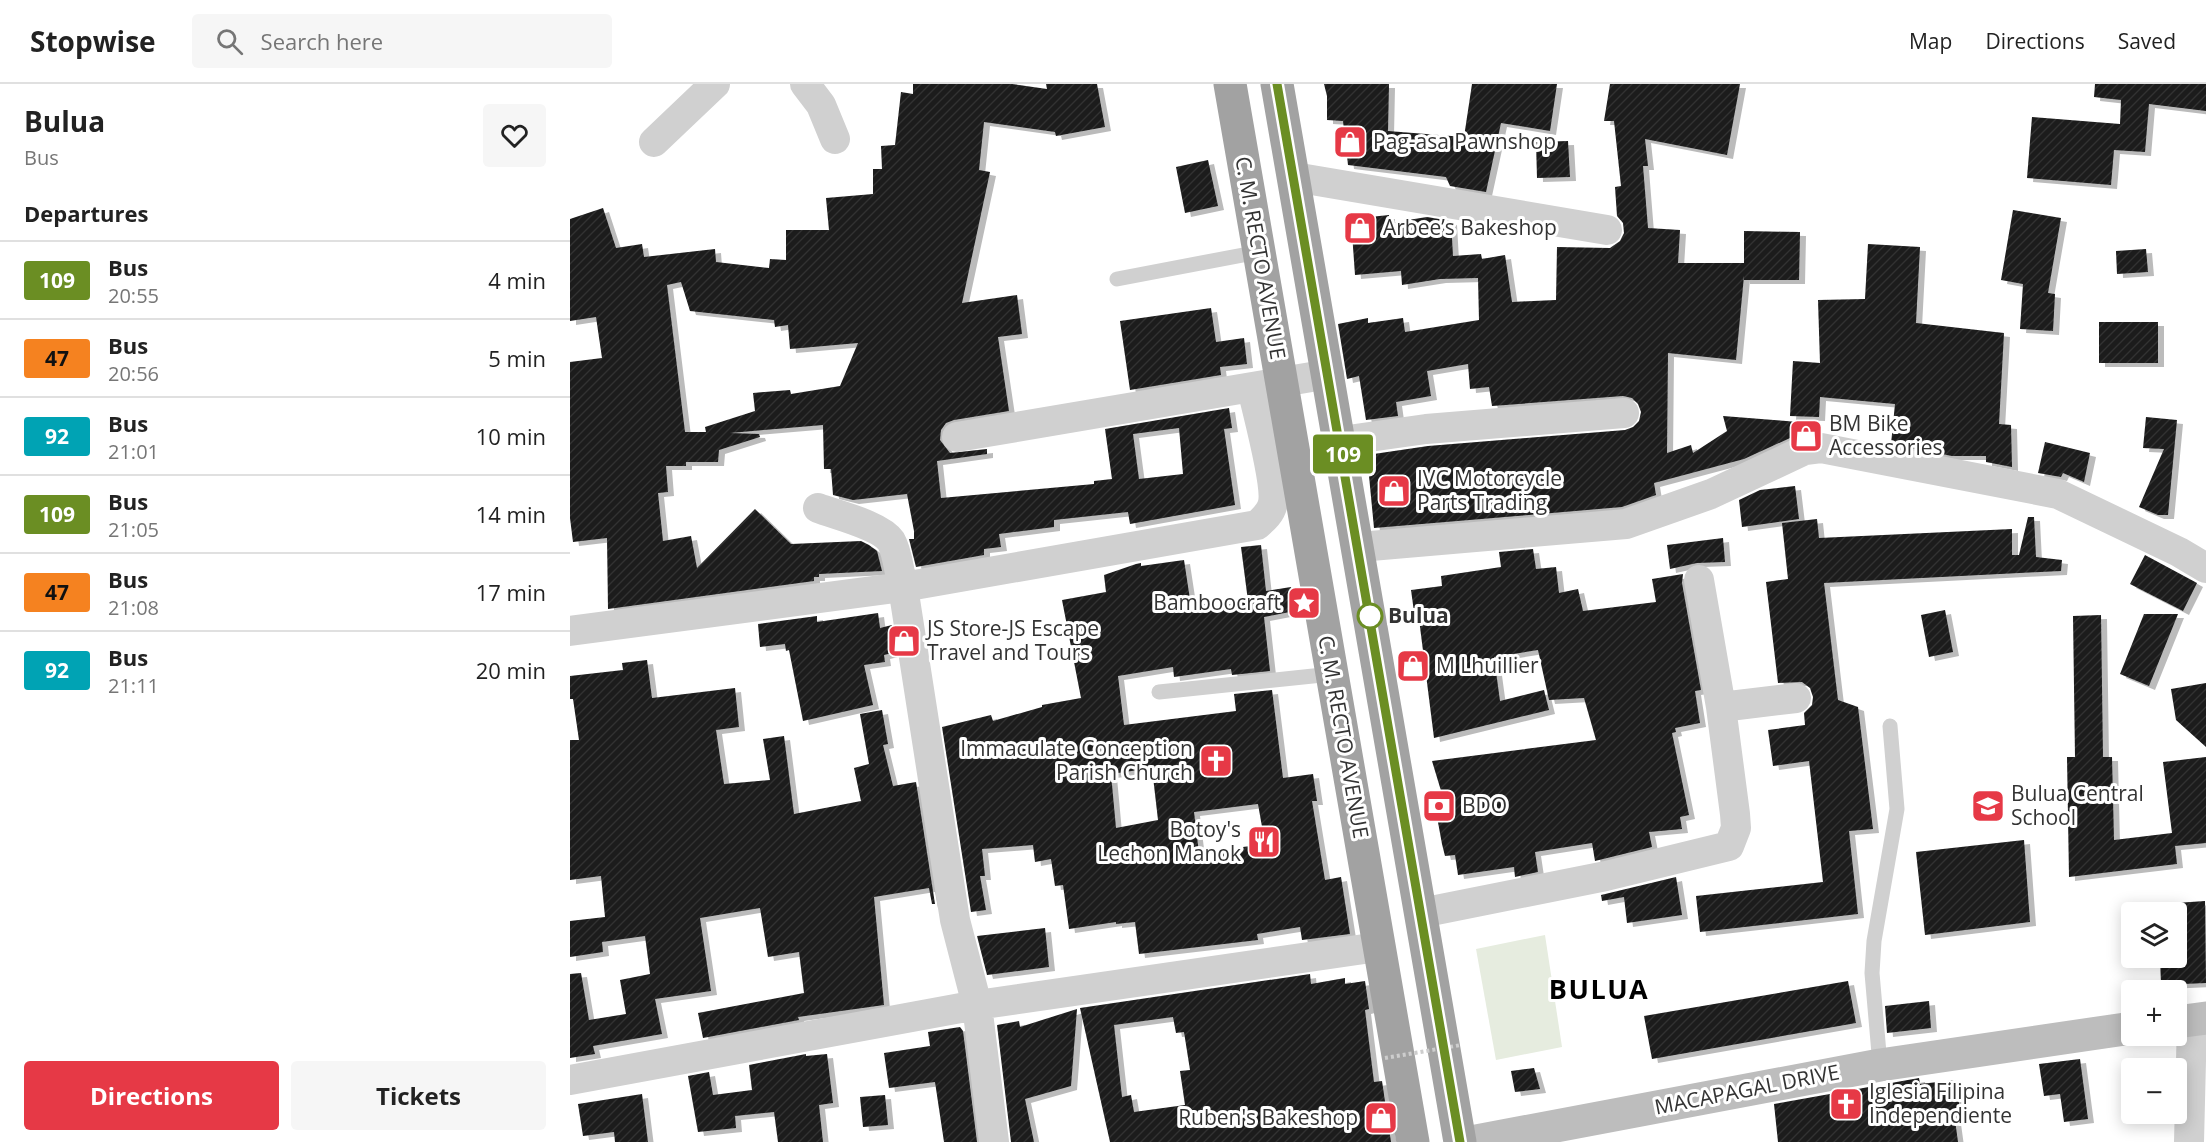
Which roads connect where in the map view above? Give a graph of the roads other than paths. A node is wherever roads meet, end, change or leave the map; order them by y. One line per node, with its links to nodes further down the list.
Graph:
1 (715, 84): 6 (street)
2 (805, 84): 5 (street)
3 (1230, 84): 9 (highway, C. M. RECTO AVENUE)
4 (1277, 84): 7 (highway)
5 (835, 139)
6 (654, 142)
7 (1294, 177): 8 (street); 11 (highway)
8 (1607, 230)
9 (1259, 252): 10 (lane); 12 (highway, C. M. RECTO AVENUE)
10 (1117, 279)
11 (1329, 374): 12 (street); 15 (highway)
12 (1267, 385): 14 (street); 20 (highway, C. M. RECTO AVENUE); 21 (street)
13 (1624, 413): 15 (street)
14 (957, 437)
15 (1341, 441): 17 (highway)
16 (818, 508): 21 (street)
17 (1361, 562): 18 (street); 20 (highway); 28 (highway)
18 (2206, 568)
19 (1699, 580): 26 (street)
20 (1317, 586): 23 (highway, C. M. RECTO AVENUE)
21 (903, 587): 22 (street); 30 (street)
22 (570, 631)
23 (1332, 674): 24 (lane); 29 (highway, C. M. RECTO AVENUE)
24 (1159, 692)
25 (1796, 698): 26 (street)
26 (1721, 707): 28 (street)
27 (1890, 726): 33 (lane)
28 (1421, 913): 37 (highway)
29 (1378, 947): 30 (street); 36 (highway, C. M. RECTO AVENUE)
30 (976, 1005): 34 (street); 35 (street)
31 (2192, 1020): 39 (street)
32 (2121, 1030): 33 (main road, MACAPAGAL DRIVE)
33 (1880, 1065): 38 (main road, MACAPAGAL DRIVE)
34 (570, 1080)
35 (994, 1142)
36 (1413, 1142)
37 (1460, 1142)
38 (1471, 1142)
39 (2189, 1142)

